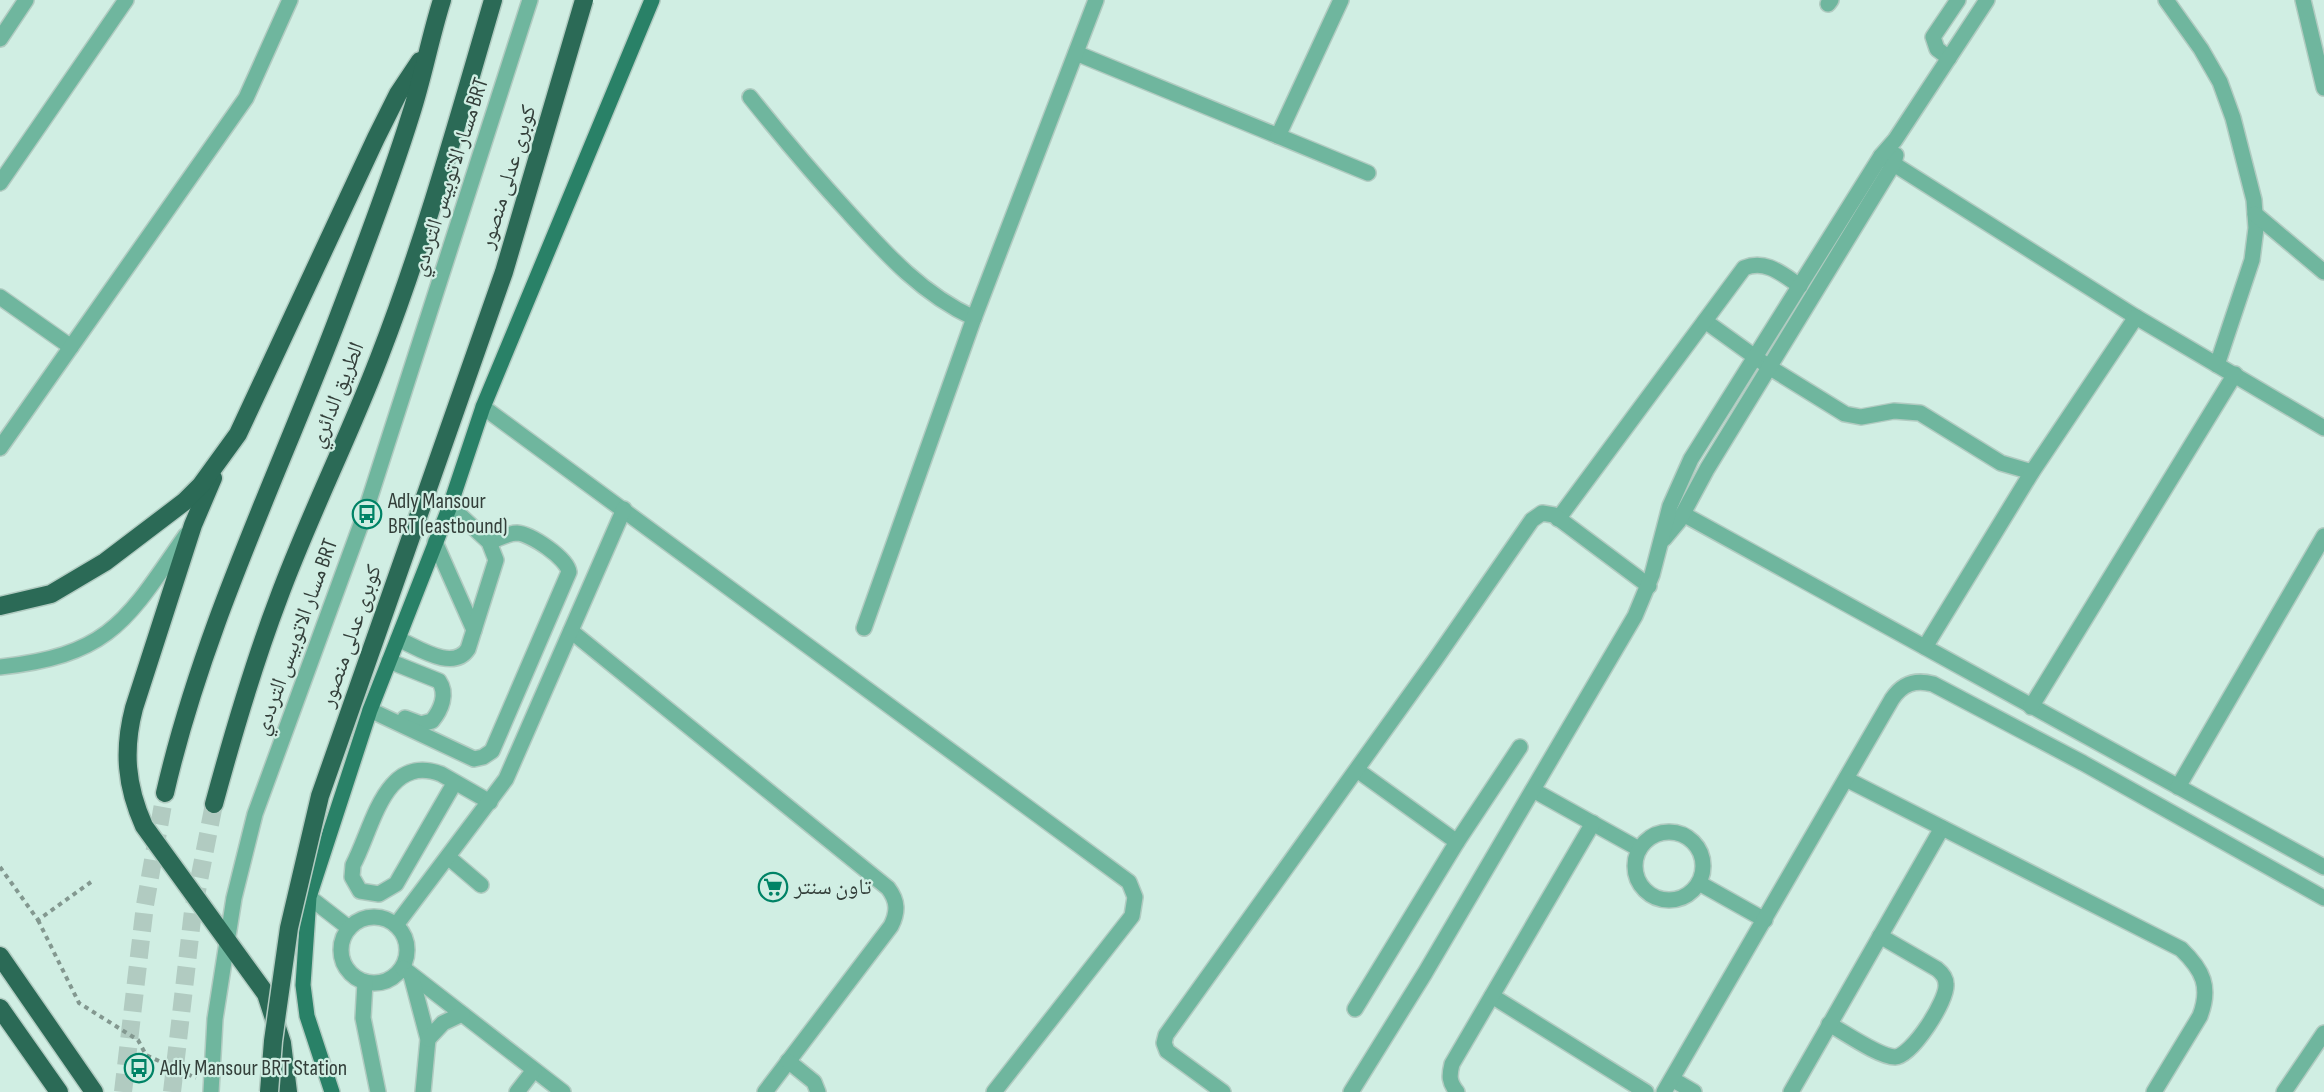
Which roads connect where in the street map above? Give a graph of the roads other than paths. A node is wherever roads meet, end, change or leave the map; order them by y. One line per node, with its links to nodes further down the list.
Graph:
1 (26, 0): 15 (street)
2 (126, 0): 24 (street)
3 (290, 0): 32 (street)
4 (493, 0): 70 (highway, الطريق الدائري)
5 (530, 0): 100 (street, مسار الاتوبيس الترددي BRT)
6 (584, 0): 101 (highway, كوبرى عدلى منصور, bridge)
7 (652, 0): 37 (main road)
8 (1096, 0): 17 (street)
9 (1341, 0): 21 (street)
10 (1958, 0): 18 (street)
11 (1987, 0): 18 (street)
12 (2166, 0): 25 (street)
13 (2304, 0): 19 (street)
14 (437, 6): 16 (highway, الطريق الدائري)
15 (0, 39)
16 (428, 50): 40 (highway); 68 (highway, الطريق الدائري)
17 (1076, 53): 21 (street); 30 (street)
18 (1949, 58): 22 (street)
19 (2324, 88)
20 (750, 98): 30 (street)
21 (1278, 136): 23 (street)
22 (1887, 159): 27 (street); 29 (street); 35 (street)
23 (1368, 173)
24 (0, 183)
25 (2255, 214): 26 (street); 34 (street)
26 (2324, 272)
27 (1800, 286): 31 (street); 33 (street)
28 (0, 297): 32 (street)
29 (2136, 317): 34 (street); 41 (street)
30 (974, 318): 53 (street)
31 (1705, 321): 33 (street); 45 (street)
32 (71, 347): 39 (street)
33 (1755, 358): 35 (street); 48 (street)
34 (2217, 365): 36 (street)
35 (1768, 367): 41 (street); 44 (street)
36 (2235, 374): 38 (street); 60 (street)
37 (483, 407): 42 (main road); 43 (street)
38 (2324, 428)
39 (0, 448)
40 (220, 460): 46 (highway); 52 (highway)
41 (2032, 472): 57 (street)
42 (450, 506): 49 (main road); 50 (street)
43 (624, 509): 55 (street); 110 (street)
44 (1683, 514): 48 (street); 57 (street)
45 (1558, 519): 51 (street); 63 (street)
46 (193, 525): 59 (street); 102 (highway)
47 (2324, 536): 66 (street)
48 (1664, 539): 51 (street)
49 (435, 542): 54 (street); 56 (main road)
50 (489, 542): 54 (street); 61 (street)
51 (1649, 586): 67 (street)
52 (0, 606)
53 (864, 628)
54 (474, 630): 56 (street)
55 (571, 631): 69 (street); 95 (street)
56 (398, 639): 58 (main road)
57 (1925, 647): 60 (street)
58 (389, 661): 61 (main road); 61 (street)
59 (0, 668)
60 (2031, 707): 66 (street)
61 (374, 712): 79 (main road)
62 (1520, 747): 73 (street)
63 (1357, 770): 73 (street); 111 (street)
64 (1846, 779): 72 (street); 80 (street); 81 (street)
65 (455, 782): 65 (street); 69 (street)
66 (2178, 787): 76 (street)
67 (1533, 790): 71 (street); 112 (street)
68 (165, 793)
69 (490, 802): 75 (street)
70 (214, 804)
71 (1593, 823): 74 (street); 88 (street)
72 (1942, 828): 84 (street); 117 (street)
73 (1457, 842): 90 (street)
74 (1639, 849): 77 (street); 77 (street)
75 (448, 857): 78 (street); 82 (street)
76 (2324, 867)
77 (1698, 883): 81 (street)
78 (481, 885)
79 (309, 897): 83 (street); 103 (main road)
80 (2324, 898)
81 (1765, 920): 97 (street)
82 (396, 925): 83 (street); 86 (street)
83 (349, 928): 87 (street)
84 (1880, 936): 92 (street); 92 (street)
85 (0, 956): 99 (highway)
86 (407, 971): 87 (street); 91 (street); 94 (street)
87 (365, 982): 104 (street)
88 (1492, 996): 113 (street); 114 (street)
89 (0, 1008): 98 (highway)
90 (1355, 1009)
91 (462, 1014): 94 (street); 96 (street)
92 (1829, 1024): 116 (street)
93 (2324, 1034): 118 (street)
94 (428, 1039): 105 (street)
95 (788, 1061): 108 (street); 109 (street)
96 (534, 1070): 106 (street); 107 (street)
97 (1668, 1086): 115 (street)
98 (59, 1092)
99 (94, 1092)
100 (211, 1092)
101 (269, 1092)
102 (288, 1092)
103 (332, 1092)
104 (378, 1092)
105 (423, 1092)
106 (517, 1092)
107 (563, 1092)
108 (765, 1092)
109 (818, 1092)
110 (994, 1092)
111 (1223, 1092)
112 (1351, 1092)
113 (1457, 1092)
114 (1646, 1092)
115 (1694, 1092)
116 (1791, 1092)
117 (2154, 1092)
118 (2284, 1092)

